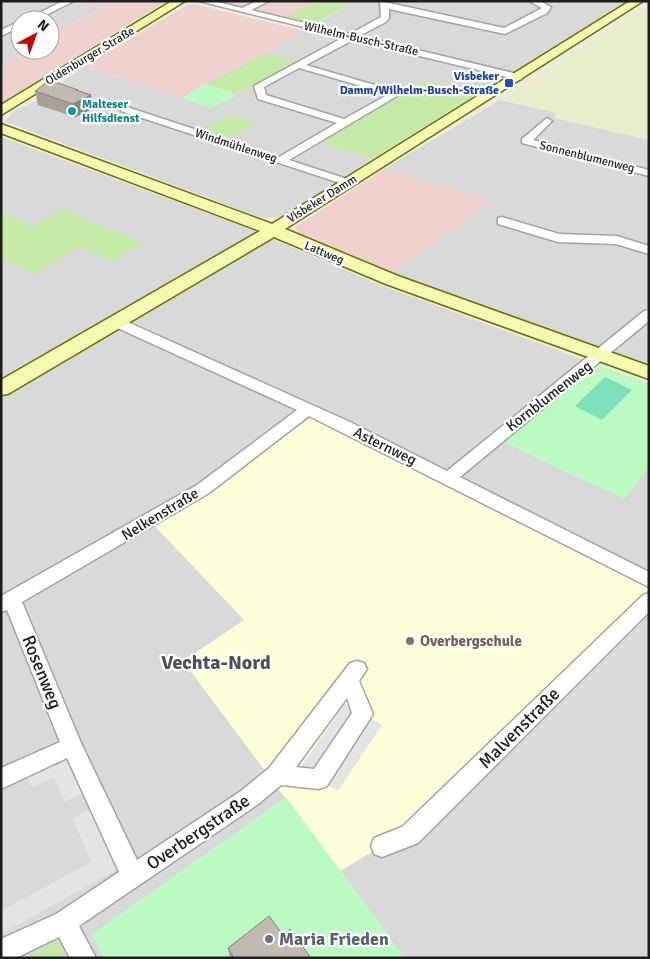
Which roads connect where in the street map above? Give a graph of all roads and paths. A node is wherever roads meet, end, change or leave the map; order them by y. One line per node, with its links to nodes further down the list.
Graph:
1 (70, 1): 8 (street)
2 (180, 1): 14 (street, Oldenburger Straße)
3 (203, 1): 9 (street, Wilhelm-Busch-Straße)
4 (265, 1): 9 (street)
5 (533, 1): 7 (street)
6 (638, 1): 12 (street, Visbeker Damm)
7 (384, 4): 10 (street)
8 (51, 10)
9 (242, 11): 10 (street, Wilhelm-Busch-Straße)
10 (353, 37): 11 (street); 12 (street, Wilhelm-Busch-Straße)
11 (297, 65): 16 (street); 16 (street)
12 (519, 76): 20 (street, Visbeker Damm)
13 (124, 109): 18 (street, Windmühlenweg)
14 (1, 111)
15 (547, 121): 19 (street, Sonnenblumenweg)
16 (346, 123): 18 (street)
17 (1, 128): 22 (street, Lattweg)
18 (281, 160): 20 (street, Windmühlenweg)
19 (649, 173)
20 (349, 183): 22 (street, Visbeker Damm)
21 (502, 221): 23 (street)
22 (273, 230): 25 (street, Visbeker Damm); 26 (street, Lattweg)
23 (649, 250)
24 (649, 314): 26 (street, Kornblumenweg)
25 (116, 322): 28 (street, Visbeker Damm); 29 (street, Asternweg)
26 (601, 355): 27 (street, Lattweg); 30 (street, Kornblumenweg)
27 (649, 373)
28 (1, 389)
29 (308, 409): 30 (street, Asternweg); 33 (street, Nelkenstraße)
30 (448, 478): 31 (street, Asternweg)
31 (649, 580)
32 (649, 600): 37 (street, Malvenstraße)
33 (7, 602): 34 (street, Rosenweg)
34 (72, 746): 36 (street); 38 (street, Rosenweg)
35 (277, 775): 35 (street, Overbergstraße); 38 (street, Overbergstraße)
36 (1, 779)
37 (382, 846)
38 (133, 876): 39 (street, Overbergstraße)
39 (64, 922): 40 (street, Overbergstraße); 41 (street)
40 (1, 952)
41 (84, 958)

